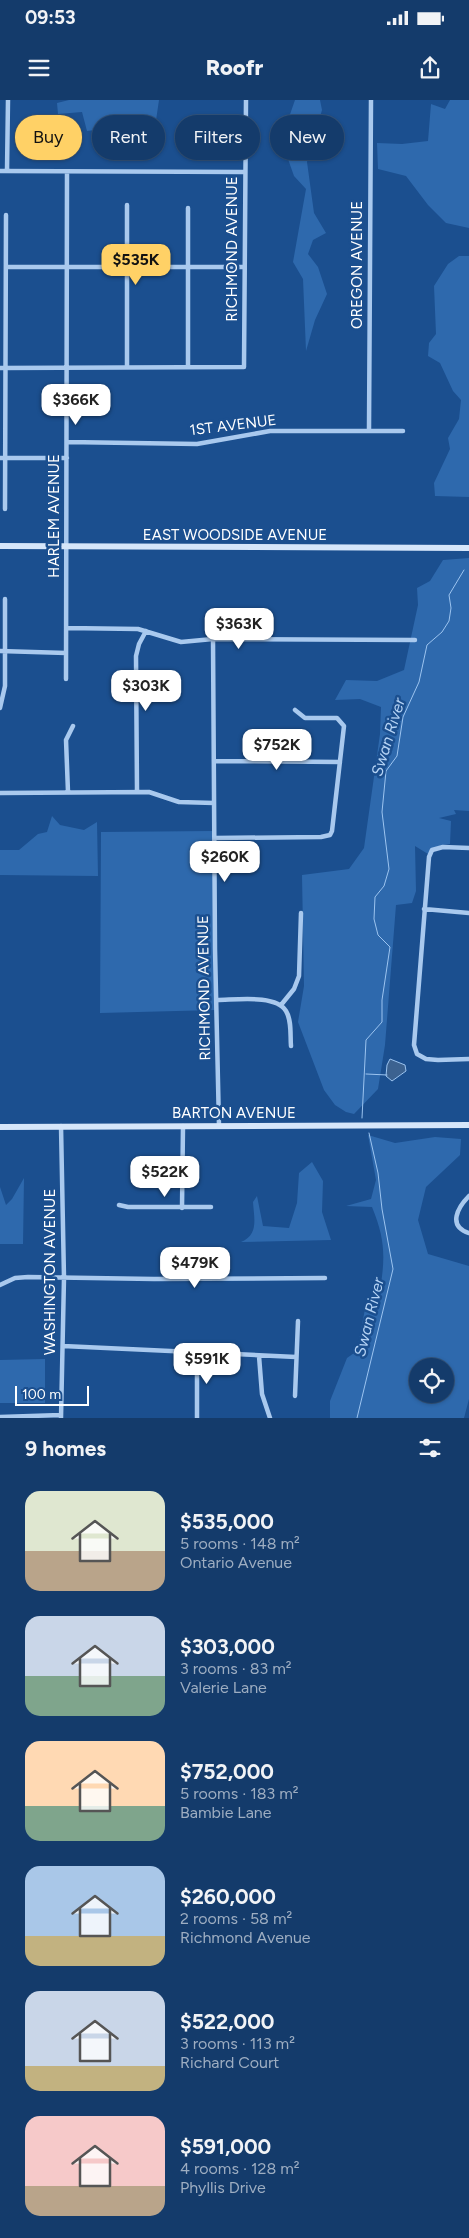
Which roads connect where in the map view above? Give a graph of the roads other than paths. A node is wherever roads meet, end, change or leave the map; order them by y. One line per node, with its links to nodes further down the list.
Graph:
1 (8, 100): 5 (street)
2 (246, 100): 7 (street, RICHMOND AVENUE)
3 (371, 100): 21 (street, OREGON AVENUE)
4 (0, 171): 5 (street)
5 (7, 171): 6 (street)
6 (67, 172): 7 (street); 12 (street, HARLEM AVENUE)
7 (244, 172): 14 (street, RICHMOND AVENUE)
8 (127, 205): 13 (street)
9 (188, 208): 15 (street)
10 (6, 215): 11 (street)
11 (7, 267): 12 (street); 19 (street)
12 (67, 267): 13 (street); 20 (street, HARLEM AVENUE)
13 (127, 267): 15 (street); 16 (street)
14 (244, 267): 15 (street); 17 (street, RICHMOND AVENUE)
15 (188, 268): 17 (street)
16 (127, 367): 17 (street); 20 (street)
17 (188, 367)
18 (0, 368): 19 (street)
19 (7, 368): 20 (street); 24 (street)
20 (67, 368): 23 (street, HARLEM AVENUE)
21 (369, 430): 22 (street, 1ST AVENUE); 23 (street, 1ST AVENUE)
22 (402, 430)
23 (67, 442): 25 (street, HARLEM AVENUE)
24 (3, 458): 25 (street); 26 (street)
25 (67, 458): 28 (street, HARLEM AVENUE)
26 (5, 509)
27 (0, 546): 28 (street, EAST WOODSIDE AVENUE)
28 (66, 547): 29 (street, EAST WOODSIDE AVENUE); 31 (street, HARLEM AVENUE)
29 (469, 548)
30 (4, 599): 35 (street)
31 (66, 628): 32 (street); 36 (street, HARLEM AVENUE)
32 (146, 631): 33 (street); 43 (street)
33 (213, 639): 34 (street); 41 (street, RICHMOND AVENUE)
34 (415, 640)
35 (3, 651): 36 (street); 38 (street)
36 (66, 653): 37 (street, HARLEM AVENUE)
37 (66, 679)
38 (0, 708)
39 (295, 710): 42 (street)
40 (73, 726): 44 (street)
41 (215, 761): 42 (street); 46 (street, RICHMOND AVENUE)
42 (340, 762): 47 (street)
43 (137, 791): 44 (street); 46 (street)
44 (68, 792): 45 (street)
45 (0, 793)
46 (214, 803): 47 (street, RICHMOND AVENUE)
47 (215, 838): 52 (street, RICHMOND AVENUE)
48 (469, 848): 49 (street)
49 (424, 909): 51 (street); 55 (street)
50 (301, 913): 53 (street)
51 (469, 913)
52 (217, 1000): 53 (street); 59 (street, RICHMOND AVENUE)
53 (281, 1004): 54 (street)
54 (291, 1046)
55 (469, 1059)
56 (469, 1125): 59 (street, BARTON AVENUE)
57 (61, 1126): 58 (street, BARTON AVENUE); 60 (street, BARTON AVENUE); 66 (street, WASHINGTON AVENUE)
58 (183, 1126): 59 (street, BARTON AVENUE); 64 (street)
59 (219, 1126)
60 (0, 1127)
61 (469, 1196): 65 (street)
62 (119, 1205): 64 (street)
63 (211, 1207): 64 (street)
64 (182, 1208)
65 (469, 1233)
66 (64, 1278): 67 (street); 68 (street); 70 (street, WASHINGTON AVENUE)
67 (325, 1278)
68 (0, 1285)
69 (298, 1321): 73 (street)
70 (63, 1346): 71 (street); 75 (street, WASHINGTON AVENUE)
71 (198, 1353): 72 (street); 77 (street)
72 (258, 1356): 73 (street); 78 (street)
73 (296, 1357): 74 (street)
74 (295, 1396)
75 (61, 1416): 76 (street)
76 (0, 1417)
77 (197, 1418)
78 (270, 1418)

